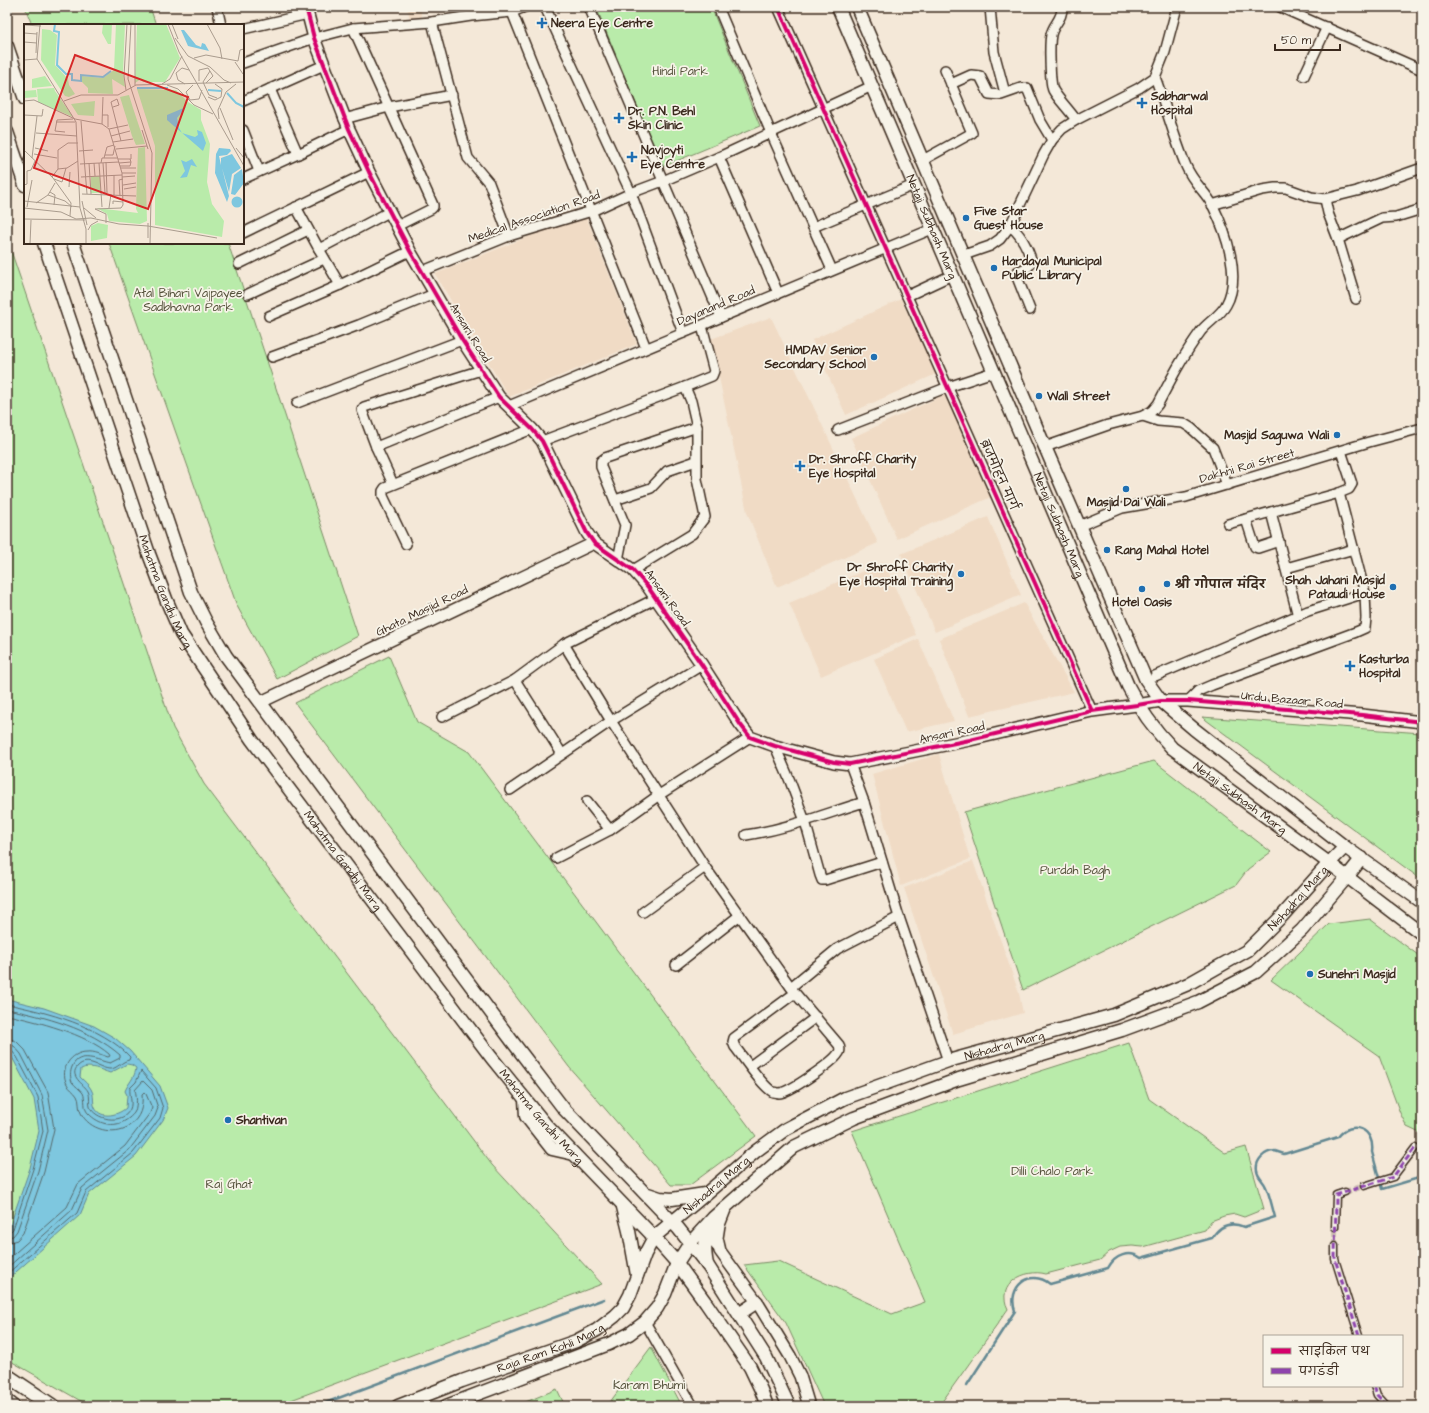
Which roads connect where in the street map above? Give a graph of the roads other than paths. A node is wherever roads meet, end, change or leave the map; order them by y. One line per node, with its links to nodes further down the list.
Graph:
1 (217, 7): 18 (street)
2 (469, 7): 16 (street)
3 (525, 7): 15 (street)
4 (545, 7): 55 (street)
5 (589, 7): 53 (street)
6 (718, 7): 42 (street)
7 (778, 7): 38 (street, ब्रजमोहन मार्ग)
8 (838, 7): 31 (main road, Netaji Subhash Marg)
9 (857, 7): 47 (main road, Netaji Subhash Marg)
10 (990, 7): 33 (street)
11 (1062, 7): 39 (street)
12 (1176, 7): 29 (street)
13 (1280, 7): 19 (street)
14 (307, 11): 21 (street); 22 (street, Ansari Road)
15 (512, 12): 16 (street); 61 (street)
16 (471, 16): 17 (street)
17 (432, 22): 20 (street); 34 (street)
18 (221, 24)
19 (1327, 27): 27 (street); 28 (street)
20 (353, 28): 22 (street); 37 (street)
21 (244, 29)
22 (314, 38): 24 (street); 25 (street, Ansari Road)
23 (7, 46): 35 (main road)
24 (244, 63)
25 (324, 65): 32 (street); 40 (street, Ansari Road)
26 (945, 70): 30 (street)
27 (1422, 70)
28 (1304, 76)
29 (1155, 77): 39 (street); 58 (street)
30 (951, 84): 33 (street); 47 (street)
31 (872, 86): 38 (street, Medical Association Road); 54 (main road, Netaji Subhash Marg)
32 (270, 89): 36 (street); 45 (street)
33 (1005, 93): 44 (street)
34 (452, 95): 37 (street); 69 (street)
35 (24, 96)
36 (244, 101)
37 (389, 107): 40 (street); 63 (street)
38 (823, 109): 42 (street, Medical Association Road); 57 (street, ब्रजमोहन मार्ग)
39 (1076, 120): 44 (street)
40 (346, 124): 45 (street); 50 (street, Ansari Road)
41 (7, 132): 52 (main road)
42 (772, 133): 46 (street, Medical Association Road); 65 (street)
43 (244, 135): 49 (street)
44 (1052, 140): 64 (street)
45 (298, 154): 49 (street)
46 (719, 157): 53 (street, Medical Association Road); 83 (street)
47 (923, 160): 76 (main road, Netaji Subhash Marg)
48 (1422, 168): 56 (street)
49 (259, 171): 51 (street)
50 (369, 172): 59 (street); 62 (street, Ansari Road)
51 (244, 178)
52 (24, 182)
53 (663, 182): 55 (street, Medical Association Road); 90 (street)
54 (914, 185): 57 (street); 66 (main road, Netaji Subhash Marg)
55 (631, 193): 61 (street, Medical Association Road); 92 (street)
56 (1325, 200): 58 (street); 70 (street)
57 (866, 205): 65 (street); 73 (street, ब्रजमोहन मार्ग)
58 (1212, 205): 103 (street)
59 (296, 207): 67 (street); 68 (street)
60 (1422, 209): 70 (street)
61 (592, 211): 69 (street, Medical Association Road); 94 (street)
62 (389, 212): 63 (street, Ansari Road); 74 (street)
63 (397, 226): 75 (street, Ansari Road)
64 (1010, 226): 76 (street); 88 (street)
65 (813, 227): 79 (street)
66 (932, 229): 73 (street, Dayanand Road); 81 (main road, Netaji Subhash Marg)
67 (308, 230): 74 (street); 78 (street)
68 (244, 233)
69 (509, 236): 80 (street, Medical Association Road)
70 (1338, 239): 87 (street)
71 (44, 244): 176 (main road, Mahatma Gandhi Marg)
72 (73, 244): 137 (main road, Mahatma Gandhi Marg)
73 (886, 248): 79 (street, Dayanand Road); 86 (street, ब्रजमोहन मार्ग)
74 (319, 249): 77 (street)
75 (410, 251): 80 (street, Ansari Road); 82 (street)
76 (964, 254): 110 (main road, Netaji Subhash Marg)
77 (324, 259): 82 (street); 84 (street)
78 (239, 264)
79 (832, 270): 83 (street, Dayanand Road)
80 (423, 271): 85 (street, Ansari Road)
81 (952, 275): 86 (street); 97 (main road, Netaji Subhash Marg)
82 (340, 285): 89 (street)
83 (778, 293): 90 (street, Dayanand Road)
84 (248, 294)
85 (434, 294): 93 (street, Ansari Road); 95 (street)
86 (907, 296): 98 (street, ब्रजमोहन मार्ग)
87 (1356, 299)
88 (1030, 310)
89 (269, 316)
90 (721, 317): 91 (street, Dayanand Road)
91 (702, 326): 92 (street, Dayanand Road); 99 (street)
92 (683, 333): 94 (street, Dayanand Road)
93 (462, 340): 96 (street, Ansari Road); 101 (street)
94 (646, 348): 102 (street, Dayanand Road)
95 (272, 358)
96 (482, 370): 100 (street, Ansari Road); 109 (street)
97 (993, 372): 98 (street); 138 (main road, Netaji Subhash Marg)
98 (948, 386): 107 (street); 139 (street, ब्रजमोहन मार्ग)
99 (686, 387): 104 (street); 108 (street)
100 (499, 397): 102 (street, Ansari Road); 109 (street)
101 (297, 403)
102 (509, 406): 106 (street, Ansari Road)
103 (1143, 416): 110 (street); 114 (street)
104 (697, 427): 112 (street); 116 (street)
105 (1422, 428): 111 (street, Dakhni Rai Street)
106 (532, 429): 108 (street, Ansari Road); 113 (street)
107 (838, 430)
108 (542, 441): 122 (street, Ansari Road)
109 (376, 447): 113 (street)
110 (1044, 447): 120 (main road, Netaji Subhash Marg)
111 (1341, 451): 114 (street, Dakhni Rai Street); 115 (street)
112 (696, 461): 116 (street); 127 (street)
113 (393, 484): 123 (street)
114 (1227, 485): 120 (street, Dakhni Rai Street)
115 (1338, 493): 117 (street); 124 (street)
116 (615, 500): 125 (street)
117 (1271, 512): 118 (street); 121 (street)
118 (1246, 519): 119 (street); 121 (street)
119 (1228, 524)
120 (1079, 526): 135 (main road, Netaji Subhash Marg)
121 (1279, 541): 126 (street)
122 (594, 543): 125 (street, Ansari Road); 137 (street, Ghata Masjid Road)
123 (406, 544)
124 (1354, 549): 126 (street); 128 (street)
125 (618, 560): 127 (street, Ansari Road)
126 (1286, 568): 130 (street)
127 (634, 570): 129 (street, Ansari Road)
128 (1364, 593): 130 (street); 136 (street)
129 (656, 598): 131 (street); 132 (street, Ansari Road)
130 (1298, 616): 133 (street)
131 (564, 644): 134 (street); 141 (street)
132 (702, 665): 141 (street); 143 (street, Ansari Road)
133 (1155, 676)
134 (514, 680): 140 (street); 145 (street)
135 (1161, 701): 136 (street, Urdu Bazaar Road); 138 (street, Ansari Road); 154 (main road, Netaji Subhash Marg)
136 (1188, 701): 142 (street, Urdu Bazaar Road)
137 (261, 702): 173 (main road, Mahatma Gandhi Marg)
138 (1138, 706): 139 (street, Ansari Road); 158 (main road, Netaji Subhash Marg)
139 (1092, 711): 146 (street, Ansari Road)
140 (442, 717)
141 (611, 721): 145 (street); 148 (street)
142 (1422, 722)
143 (750, 737): 144 (street, Ansari Road); 148 (street)
144 (774, 746): 146 (street, Ansari Road); 151 (street)
145 (562, 754): 147 (street)
146 (850, 764): 150 (street)
147 (510, 790)
148 (659, 795): 152 (street); 159 (street)
149 (587, 801): 152 (street)
150 (864, 802): 151 (street); 157 (street)
151 (805, 821): 153 (street); 157 (street)
152 (610, 830): 155 (street)
153 (746, 835)
154 (1345, 847): 156 (main road, Netaji Subhash Marg); 158 (main road, Nishadraj Marg)
155 (556, 858)
156 (1362, 858): 160 (main road, Nishadraj Marg); 161 (main road, Netaji Subhash Marg)
157 (882, 862): 164 (street)
158 (1328, 863): 160 (main road, Netaji Subhash Marg); 169 (main road, Nishadraj Marg)
159 (705, 867): 162 (street); 163 (street)
160 (1348, 878): 165 (main road, Netaji Subhash Marg); 177 (main road, Nishadraj Marg)
161 (1422, 902)
162 (643, 912)
163 (740, 915): 166 (street); 167 (street)
164 (899, 917): 167 (street); 169 (street)
165 (1422, 934)
166 (676, 965)
167 (793, 990): 168 (street); 170 (street)
168 (816, 1017): 170 (street); 170 (street)
169 (948, 1061): 175 (main road, Nishadraj Marg)
170 (750, 1066)
171 (1415, 1148): 172 (street)
172 (1364, 1186)
173 (644, 1192): 175 (main road); 179 (main road, Mahatma Gandhi Marg)
174 (1345, 1192): 180 (street)
175 (705, 1194): 179 (main road, Nishadraj Marg)
176 (623, 1206): 182 (main road, Mahatma Gandhi Marg); 188 (main road)
177 (726, 1207): 178 (main road, Nishadraj Marg); 184 (street)
178 (713, 1218): 181 (main road); 183 (main road, Nishadraj Marg)
179 (672, 1222): 182 (main road, Nishadraj Marg); 183 (main road, Mahatma Gandhi Marg)
180 (1335, 1227)
181 (706, 1233): 184 (main road); 187 (main road)
182 (654, 1237): 186 (main road, Mahatma Gandhi Marg); 188 (main road, Raja Ram Kohli Marg)
183 (690, 1243): 186 (main road, Raja Ram Kohli Marg); 187 (main road, Mahatma Gandhi Marg)
184 (718, 1246): 189 (street)
185 (1335, 1246): 192 (street)
186 (676, 1263): 191 (main road, Raja Ram Kohli Marg); 201 (main road, Mahatma Gandhi Marg)
187 (708, 1266): 190 (main road, Mahatma Gandhi Marg)
188 (637, 1276): 198 (main road, Raja Ram Kohli Marg)
189 (757, 1302): 190 (main road); 203 (street)
190 (739, 1314): 202 (main road, Mahatma Gandhi Marg)
191 (645, 1322): 199 (main road, Raja Ram Kohli Marg); 200 (street)
192 (1359, 1335)
193 (7, 1376): 197 (highway)
194 (1374, 1387): 204 (street)
195 (7, 1402): 196 (highway)
196 (12, 1406)
197 (52, 1406)
198 (398, 1406)
199 (446, 1406)
200 (693, 1406)
201 (767, 1406)
202 (789, 1406)
203 (809, 1406)
204 (1387, 1406)

